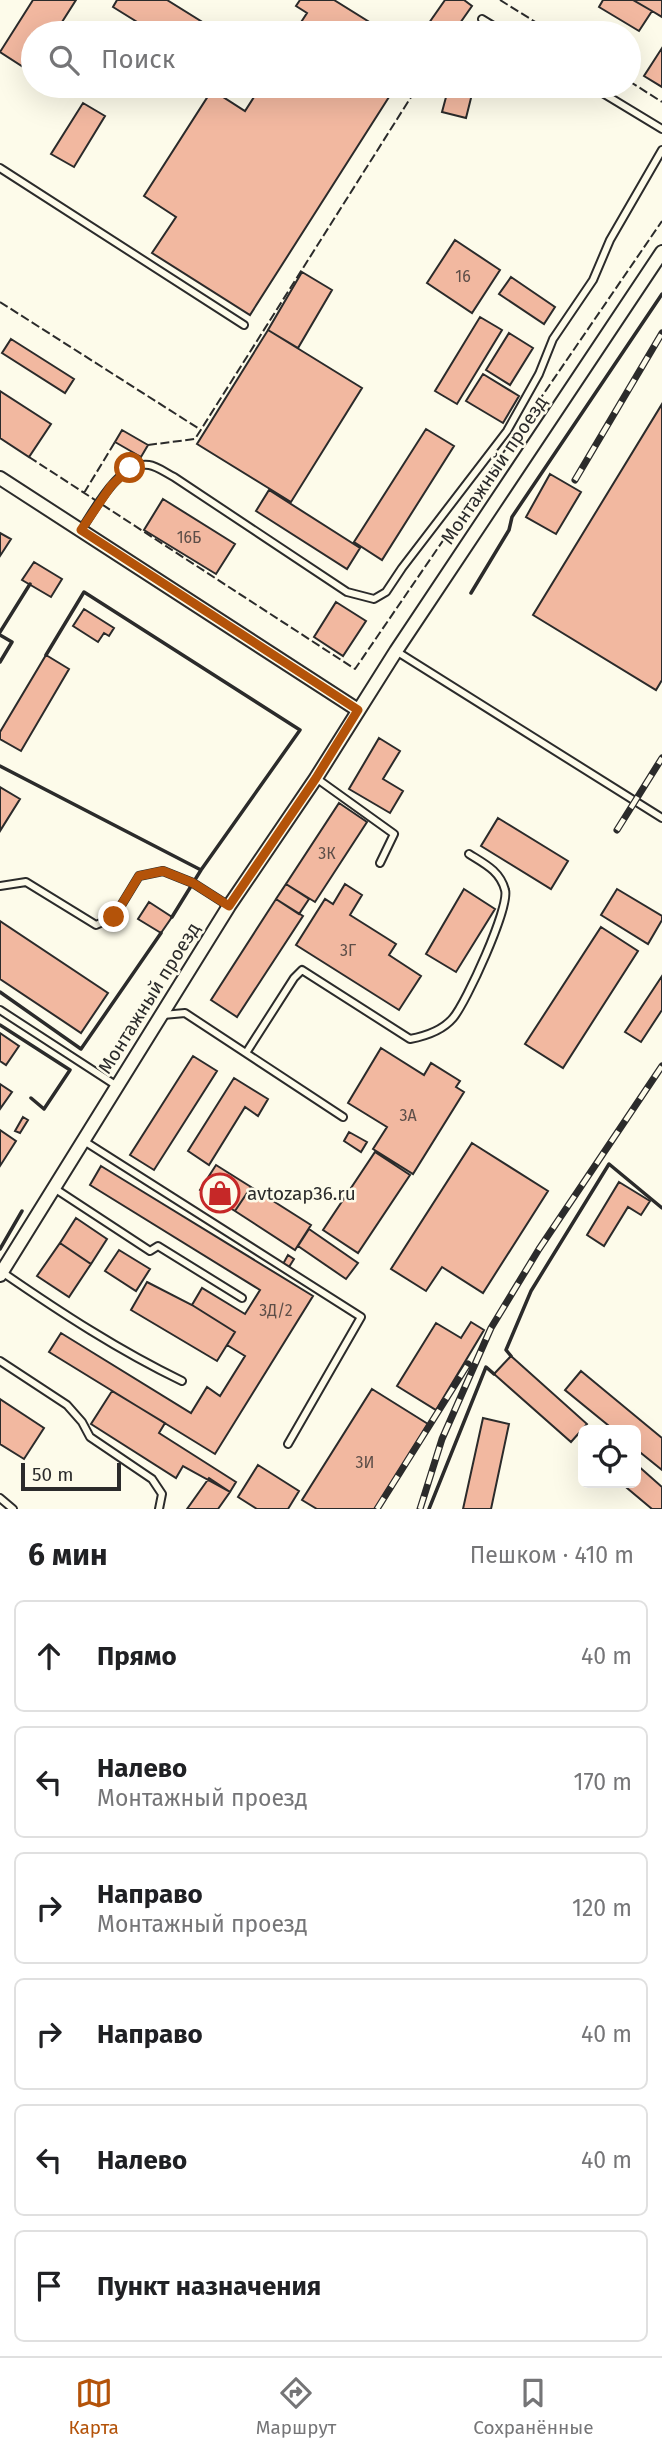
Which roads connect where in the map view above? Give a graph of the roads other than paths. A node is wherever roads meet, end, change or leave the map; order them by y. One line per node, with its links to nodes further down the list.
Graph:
1 (482, 19): 2 (lane)
2 (485, 21)
3 (611, 98): 4 (lane)
4 (662, 129)
5 (662, 150): 10 (lane)
6 (0, 168): 8 (lane)
7 (662, 252): 11 (street, Монтажный проезд)
8 (244, 325)
9 (0, 478): 10 (street)
10 (81, 530): 12 (street)
11 (396, 650): 12 (street, Монтажный проезд); 14 (lane)
12 (358, 710): 13 (street, Монтажный проезд)
13 (316, 778): 16 (lane); 18 (street, Монтажный проезд)
14 (662, 818)
15 (469, 853): 21 (lane)
16 (380, 863)
17 (0, 886): 18 (lane)
18 (229, 906): 20 (street, Монтажный проезд)
19 (0, 1010): 22 (lane)
20 (161, 1015): 21 (lane); 22 (street, Монтажный проезд)
21 (246, 1054): 23 (lane)
22 (117, 1086): 24 (street, Монтажный проезд)
23 (343, 1117)
24 (83, 1141): 25 (street, Монтажный проезд); 30 (lane)
25 (54, 1188): 26 (street, Монтажный проезд); 27 (lane)
26 (1, 1273): 29 (lane)
27 (242, 1298)
28 (0, 1362): 33 (lane)
29 (181, 1381)
30 (288, 1444)
31 (0, 1498): 32 (lane)
32 (13, 1509)
33 (159, 1509)

